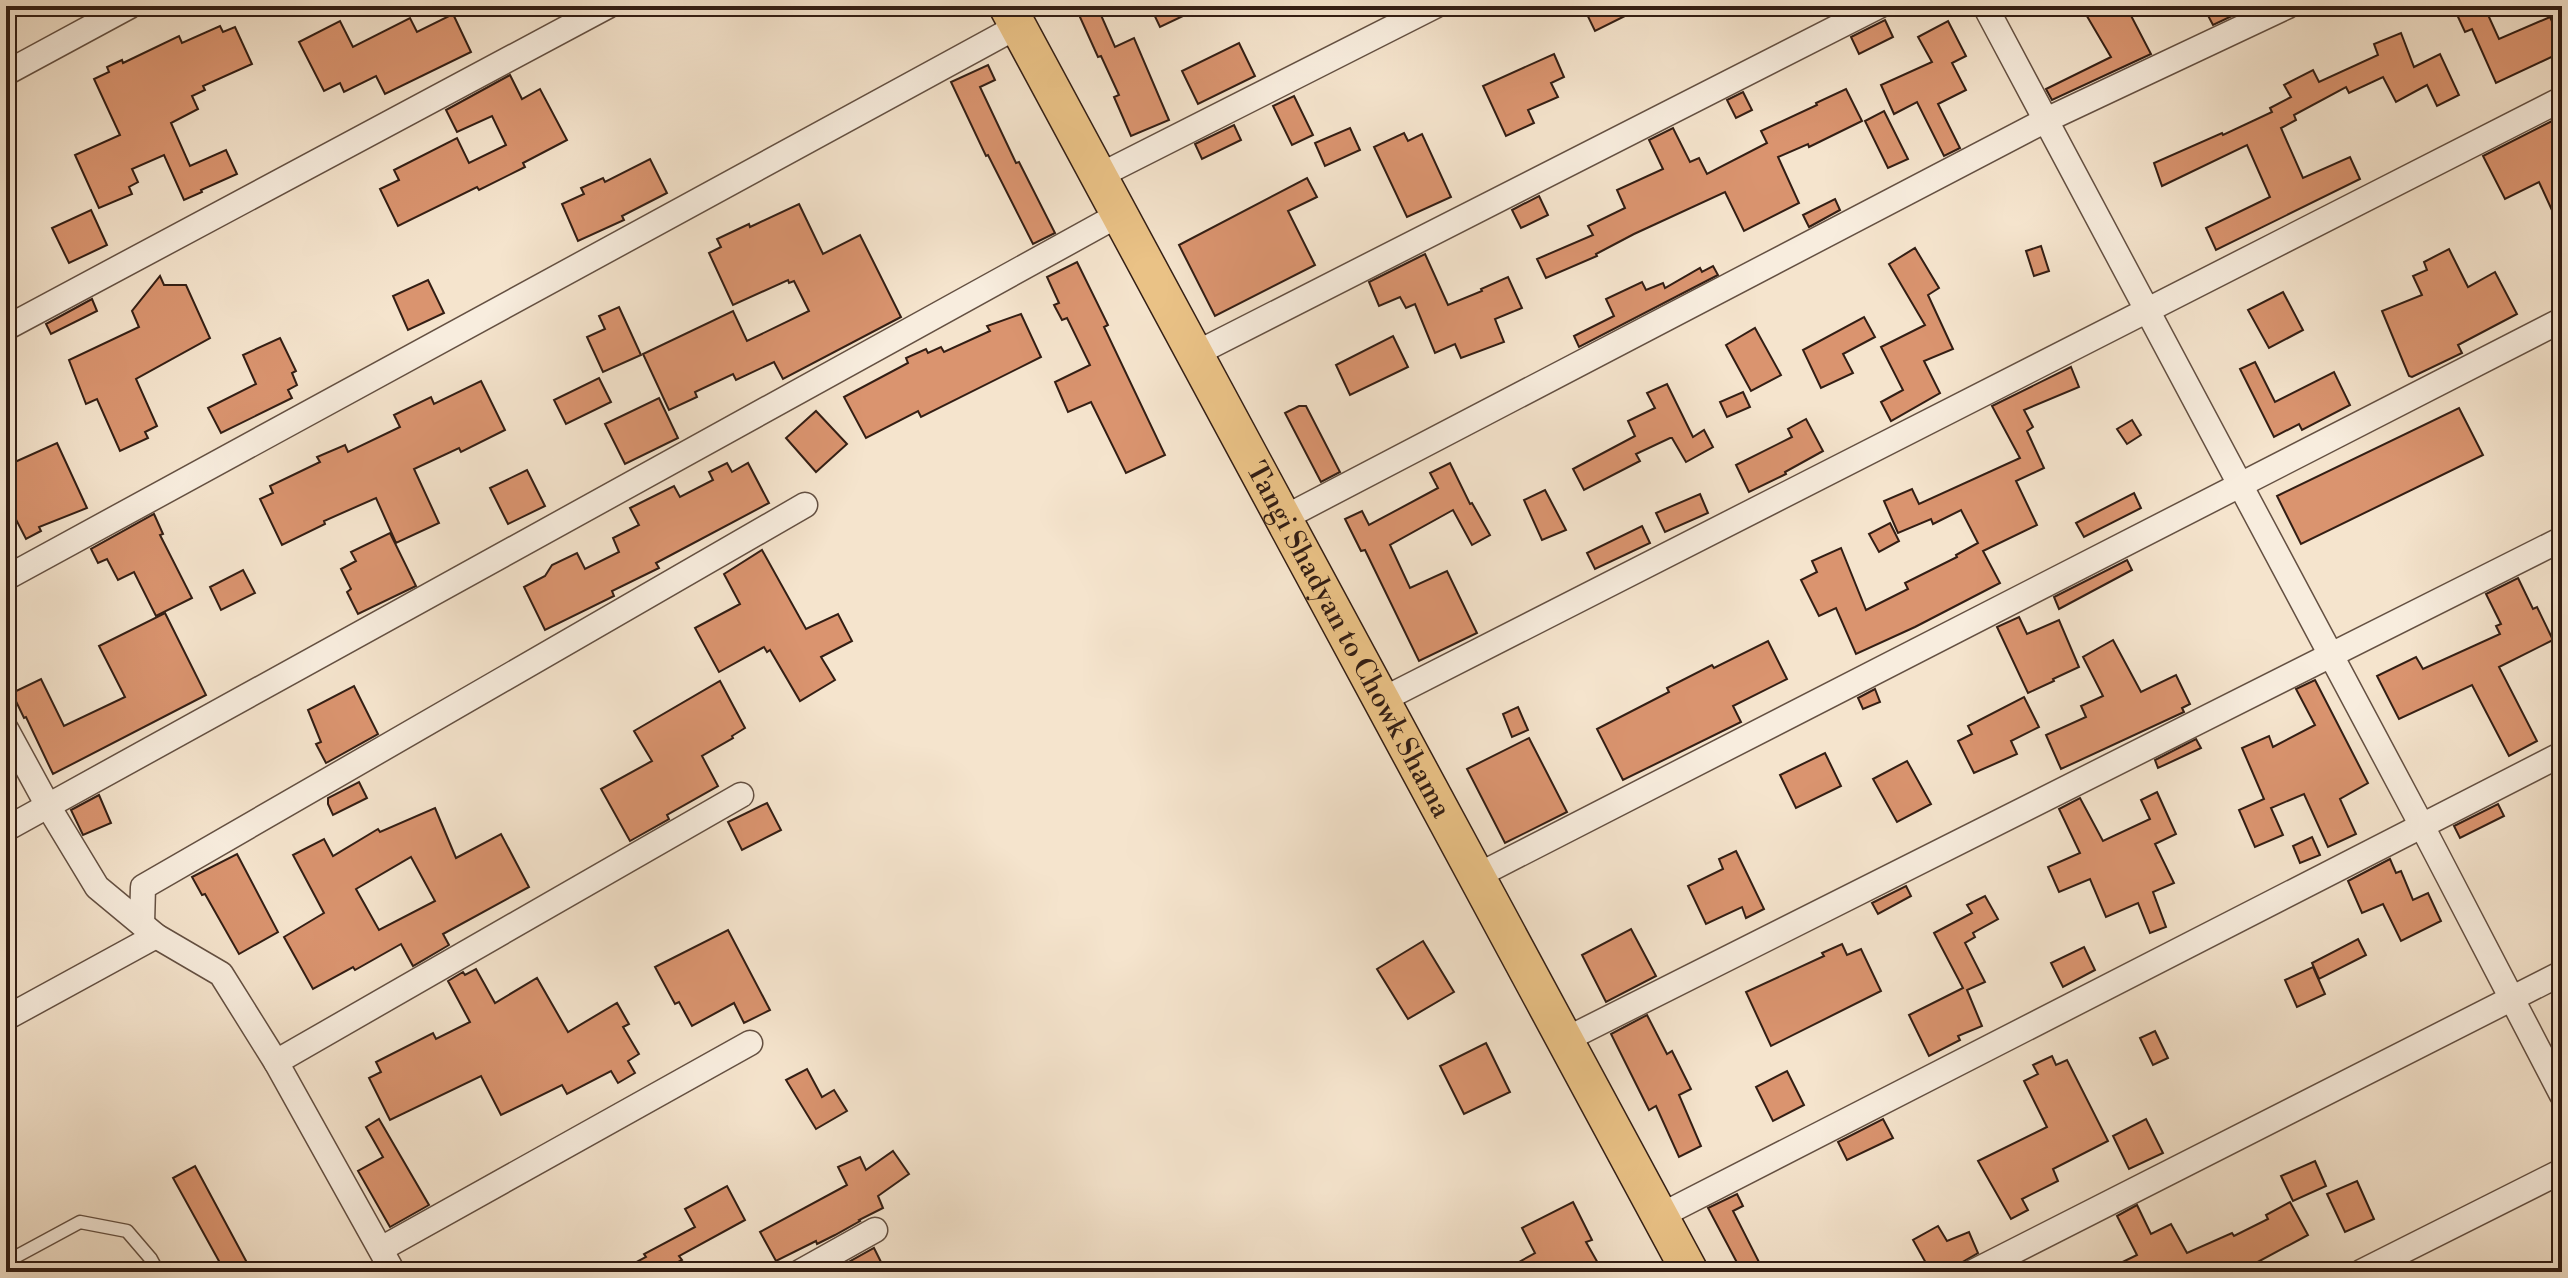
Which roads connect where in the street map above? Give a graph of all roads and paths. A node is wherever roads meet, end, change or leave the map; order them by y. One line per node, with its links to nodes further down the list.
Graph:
1 (130, 6): 8 (street)
2 (608, 6): 15 (street)
3 (1435, 6): 11 (street)
4 (1879, 6): 16 (street)
5 (1985, 6): 10 (street)
6 (2288, 6): 10 (street)
7 (1013, 16): 11 (main road, Tangi Shadyan to Chowk Shama); 21 (street)
8 (6, 73)
9 (2562, 99): 13 (street)
10 (2046, 120): 13 (street); 19 (street)
11 (1099, 176): 12 (main road, Tangi Shadyan to Chowk Shama)
12 (1120, 214): 16 (main road, Tangi Shadyan to Chowk Shama); 27 (street)
13 (2146, 310): 17 (street); 23 (street)
14 (2562, 320): 17 (street)
15 (6, 328)
16 (1195, 354): 19 (main road, Tangi Shadyan to Chowk Shama)
17 (2240, 485): 22 (street); 30 (street)
18 (805, 505): 31 (street)
19 (1284, 518): 23 (main road, Tangi Shadyan to Chowk Shama)
20 (2562, 539): 22 (street)
21 (6, 578)
22 (2331, 657): 28 (street); 35 (street)
23 (1382, 700): 30 (main road, Tangi Shadyan to Chowk Shama)
24 (6, 729): 27 (street)
25 (2562, 754): 28 (street)
26 (741, 795): 37 (street)
27 (48, 806): 29 (street); 31 (street)
28 (2422, 826): 33 (street); 40 (street)
29 (6, 829)
30 (1477, 876): 35 (main road, Tangi Shadyan to Chowk Shama)
31 (149, 930): 34 (street); 37 (street)
32 (2562, 973): 33 (street)
33 (2512, 999): 38 (street); 48 (street)
34 (6, 1018)
35 (1565, 1040): 40 (main road, Tangi Shadyan to Chowk Shama)
36 (750, 1043): 42 (street)
37 (276, 1062): 42 (street)
38 (2562, 1095)
39 (2562, 1171): 49 (street)
40 (1660, 1216): 44 (main road, Tangi Shadyan to Chowk Shama)
41 (875, 1230): 47 (street)
42 (381, 1249): 46 (street)
43 (6, 1262): 45 (lane)
44 (1688, 1271)
45 (158, 1272)
46 (393, 1272)
47 (800, 1272)
48 (1973, 1272)
49 (2361, 1272)

